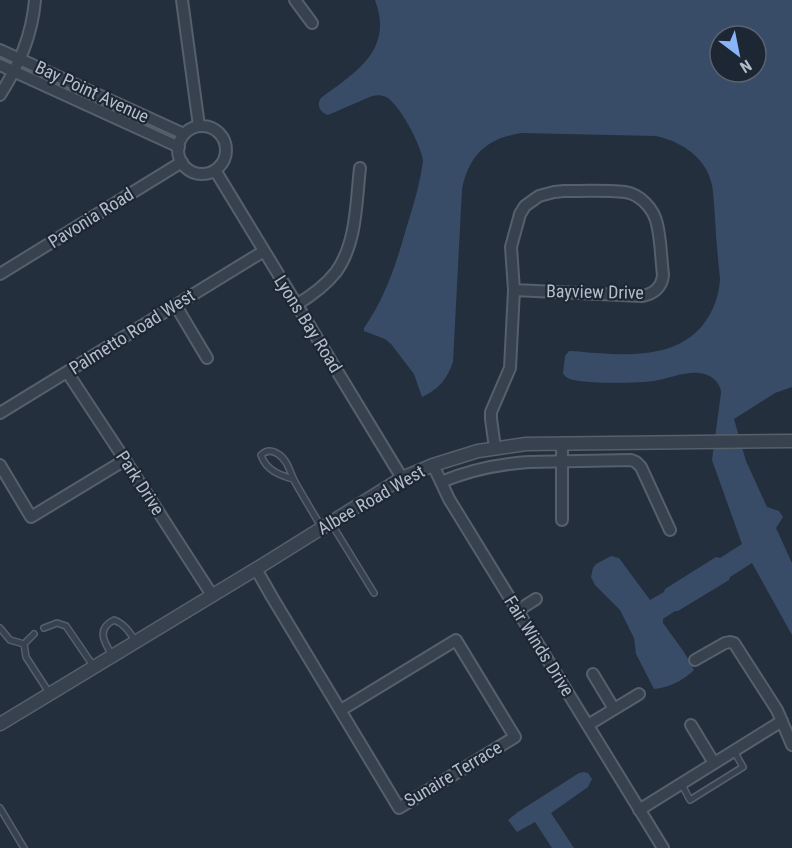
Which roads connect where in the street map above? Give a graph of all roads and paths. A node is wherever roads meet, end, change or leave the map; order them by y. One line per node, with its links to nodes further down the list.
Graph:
1 (34, 0): 6 (street)
2 (182, 0): 10 (street)
3 (295, 0): 4 (street)
4 (312, 23)
5 (0, 50): 6 (street, Bay Point Avenue)
6 (21, 60): 8 (street); 11 (street, Bay Point Avenue)
7 (0, 65): 8 (street, Bay Point Avenue)
8 (15, 72): 9 (street); 12 (street, Bay Point Avenue)
9 (0, 96)
10 (199, 126): 11 (street); 15 (street)
11 (184, 134): 12 (street)
12 (179, 147): 13 (street)
13 (182, 162): 15 (street); 17 (street, Pavonia Road)
14 (360, 168): 19 (street)
15 (215, 170): 16 (street, Lyons Bay Road)
16 (264, 251): 19 (street, Lyons Bay Road); 20 (street, Palmetto Road West)
17 (0, 274)
18 (514, 290): 18 (street, Bayview Drive); 26 (street, Bayview Drive)
19 (296, 305): 31 (street, Lyons Bay Road)
20 (176, 306): 21 (street); 22 (street, Palmetto Road West)
21 (207, 358)
22 (67, 372): 23 (street, Palmetto Road West); 27 (street, Park Drive)
23 (0, 413)
24 (792, 441): 25 (street, Albee Road West)
25 (562, 443): 26 (street, Albee Road West); 28 (street)
26 (495, 448): 30 (street, Albee Road West)
27 (125, 460): 29 (street); 39 (street, Park Drive)
28 (562, 461): 33 (street); 34 (street); 36 (street)
29 (0, 465)
30 (433, 465): 31 (street, Albee Road West); 33 (street, Fair Winds Drive)
31 (402, 478): 35 (street, Albee Road West)
32 (293, 479): 32 (lane); 35 (lane)
33 (441, 482): 41 (street, Fair Winds Drive)
34 (562, 520)
35 (327, 525): 37 (street, Albee Road West); 38 (lane)
36 (670, 530)
37 (256, 569): 39 (street, Albee Road West); 54 (street, Sunaire Terrace)
38 (375, 593)
39 (212, 595): 45 (street, Albee Road West)
40 (536, 599): 41 (street)
41 (517, 611): 57 (street, Fair Winds Drive)
42 (44, 627): 49 (lane)
43 (0, 628): 46 (lane)
44 (34, 634): 46 (lane)
45 (136, 642): 47 (street, Albee Road West); 47 (lane)
46 (24, 644): 51 (lane)
47 (113, 656): 49 (street, Albee Road West)
48 (695, 660): 55 (street)
49 (94, 667): 51 (street, Albee Road West)
50 (593, 674): 53 (street)
51 (50, 694): 56 (street, Albee Road West)
52 (639, 694): 53 (street)
53 (614, 709): 57 (street)
54 (341, 710): 54 (street, Sunaire Terrace)
55 (782, 721): 59 (street); 60 (street)
56 (0, 724)
57 (588, 725): 64 (street, Fair Winds Drive)
58 (691, 725): 61 (street)
59 (792, 746)
60 (734, 751): 61 (street); 62 (lane)
61 (714, 763): 62 (street)
62 (681, 783): 64 (street)
63 (0, 808): 65 (lane)
64 (639, 810): 66 (street, Fair Winds Drive)
65 (24, 848)
66 (663, 848)

